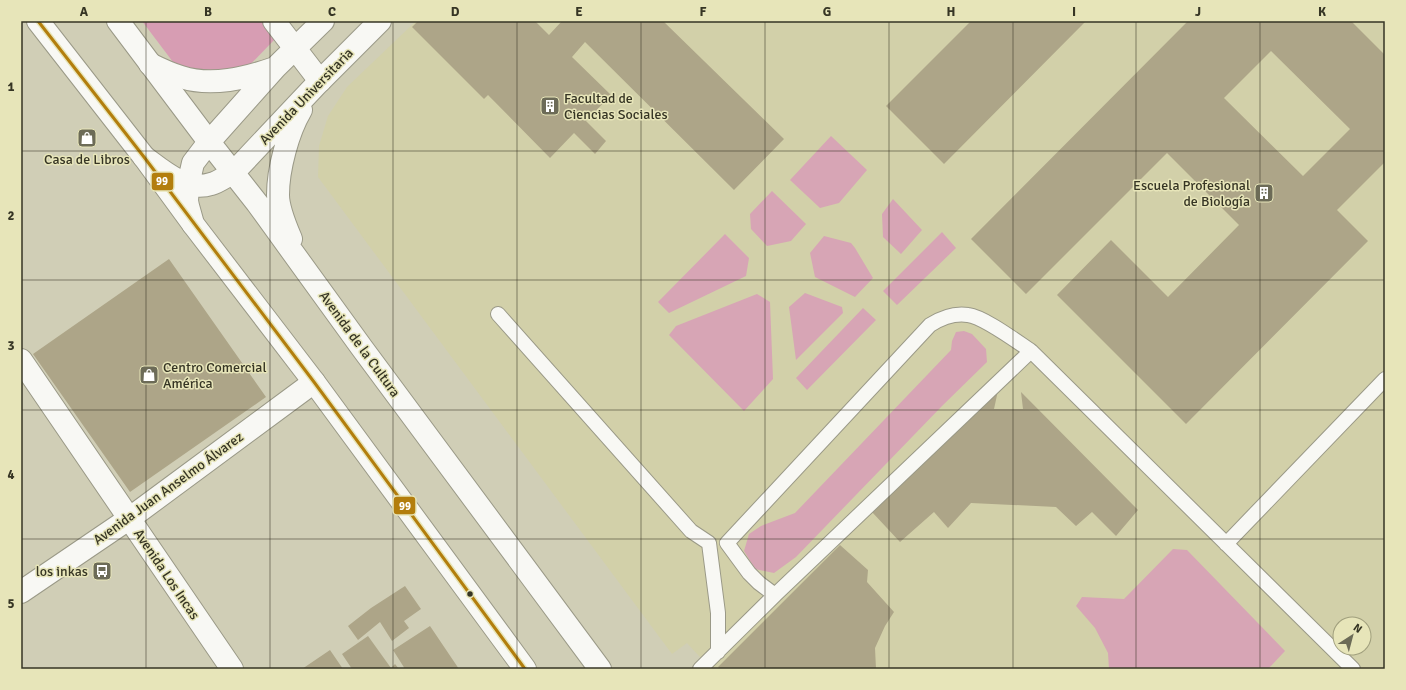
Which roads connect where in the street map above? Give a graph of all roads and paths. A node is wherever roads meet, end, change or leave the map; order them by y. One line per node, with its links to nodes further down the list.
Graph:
1 (38, 21): 11 (main road)
2 (118, 21): 7 (main road, Avenida de la Cultura)
3 (274, 21): 6 (main road)
4 (323, 21): 6 (main road)
5 (380, 21): 9 (main road, Avenida Universitaria)
6 (296, 49): 8 (main road); 9 (main road)
7 (150, 64): 8 (main road); 10 (main road, Avenida de la Cultura)
8 (275, 68): 10 (main road)
9 (318, 83): 12 (main road, Avenida Universitaria); 15 (main road)
10 (209, 142): 12 (main road, Avenida de la Cultura); 13 (main road)
11 (144, 157): 13 (main road, Avenida Universitaria); 14 (main road)
12 (234, 172): 13 (main road, Avenida Universitaria); 15 (main road, Avenida de la Cultura)
13 (188, 184): 14 (main road)
14 (193, 224): 20 (main road)
15 (309, 274): 30 (main road, Avenida de la Cultura)
16 (498, 314): 22 (lane)
17 (1031, 351): 23 (lane); 24 (lane); 26 (lane)
18 (21, 360): 21 (main road, Avenida Los Incas)
19 (1385, 379): 24 (lane)
20 (314, 382): 21 (main road, Avenida Juan Anselmo Álvarez); 29 (main road)
21 (130, 518): 25 (main road, Avenida Juan Anselmo Álvarez); 28 (main road, Avenida Los Incas)
22 (709, 542): 23 (lane); 27 (lane)
23 (727, 543): 26 (lane)
24 (1226, 544): 32 (lane)
25 (21, 592)
26 (776, 595): 27 (lane)
27 (718, 652): 31 (lane)
28 (232, 669)
29 (525, 669)
30 (600, 669)
31 (700, 669)
32 (1353, 669)

